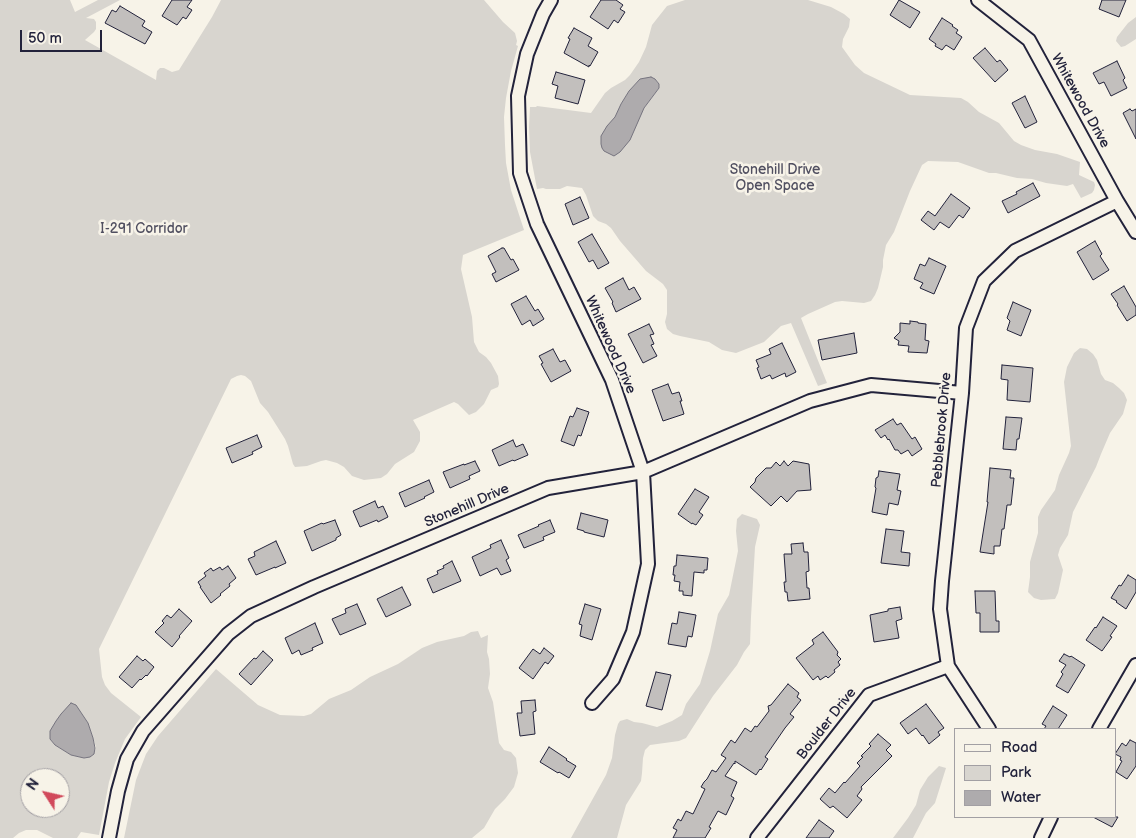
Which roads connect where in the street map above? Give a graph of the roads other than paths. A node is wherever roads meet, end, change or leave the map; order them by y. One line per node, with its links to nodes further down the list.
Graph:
1 (551, 0): 6 (street, Whitewood Drive)
2 (978, 0): 3 (street, Whitewood Drive)
3 (1117, 201): 4 (street, Whitewood Drive); 5 (street, Pebblebrook Drive)
4 (1136, 232)
5 (962, 393): 6 (street, Stonehill Drive); 8 (street, Pebblebrook Drive)
6 (643, 472): 9 (street, Whitewood Drive); 13 (street, Stonehill Drive)
7 (1136, 665): 11 (street)
8 (948, 666): 10 (street, Pebblebrook Drive); 14 (street, Boulder Drive)
9 (592, 703)
10 (988, 728)
11 (1100, 728)
12 (1050, 818): 15 (street)
13 (109, 838)
14 (757, 838)
15 (1040, 838)

